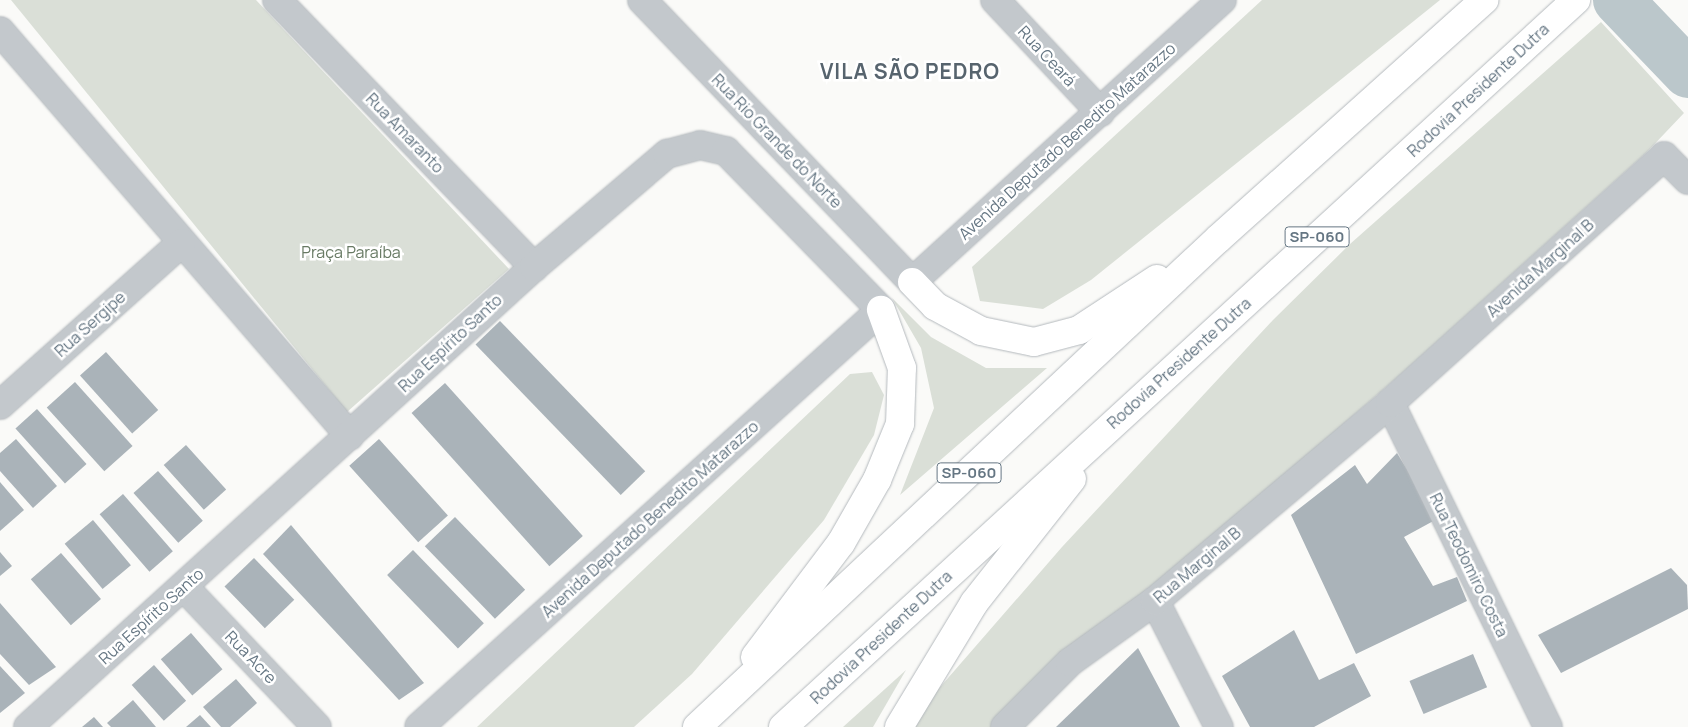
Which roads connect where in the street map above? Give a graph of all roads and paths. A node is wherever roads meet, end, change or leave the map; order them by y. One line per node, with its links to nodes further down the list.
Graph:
1 (277, 0): 12 (street, Rua Amaranto)
2 (642, 0): 13 (street, Rua Rio Grande do Norte)
3 (995, 0): 8 (street, Rua Ceará)
4 (1222, 0): 8 (street, Avenida Deputado Benedito Matarazzo)
5 (1576, 0): 17 (highway, Rodovia Presidente Dutra / SP-060)
6 (1475, 9): 10 (highway, SP-060)
7 (2, 37): 11 (street)
8 (1100, 112): 13 (street, Avenida Deputado Benedito Matarazzo)
9 (1688, 180): 15 (street, Avenida Marginal B)
10 (1218, 239): 13 (highway); 21 (highway, SP-060)
11 (181, 243): 16 (street, Rua Sergipe); 18 (street)
12 (534, 267): 14 (street, Rua Espírito Santo); 18 (street, Rua Espírito Santo)
13 (912, 282)
14 (881, 310): 21 (highway); 24 (street, Avenida Deputado Benedito Matarazzo)
15 (1390, 403): 20 (street, Rua Marginal B); 30 (street, Rua Teodomiro Costa)
16 (0, 405)
17 (1127, 411): 26 (highway, Rodovia Presidente Dutra / SP-060); 27 (highway)
18 (350, 436): 19 (street, Rua Espírito Santo)
19 (184, 588): 22 (street, Rua Espírito Santo); 23 (street, Rua Acre)
20 (1155, 601): 28 (street, Rua Marginal B); 29 (street)
21 (719, 707): 25 (highway, SP-060)
22 (28, 727)
23 (317, 727)
24 (419, 727)
25 (697, 727)
26 (783, 727)
27 (898, 727)
28 (1004, 727)
29 (1219, 727)
30 (1548, 727)

